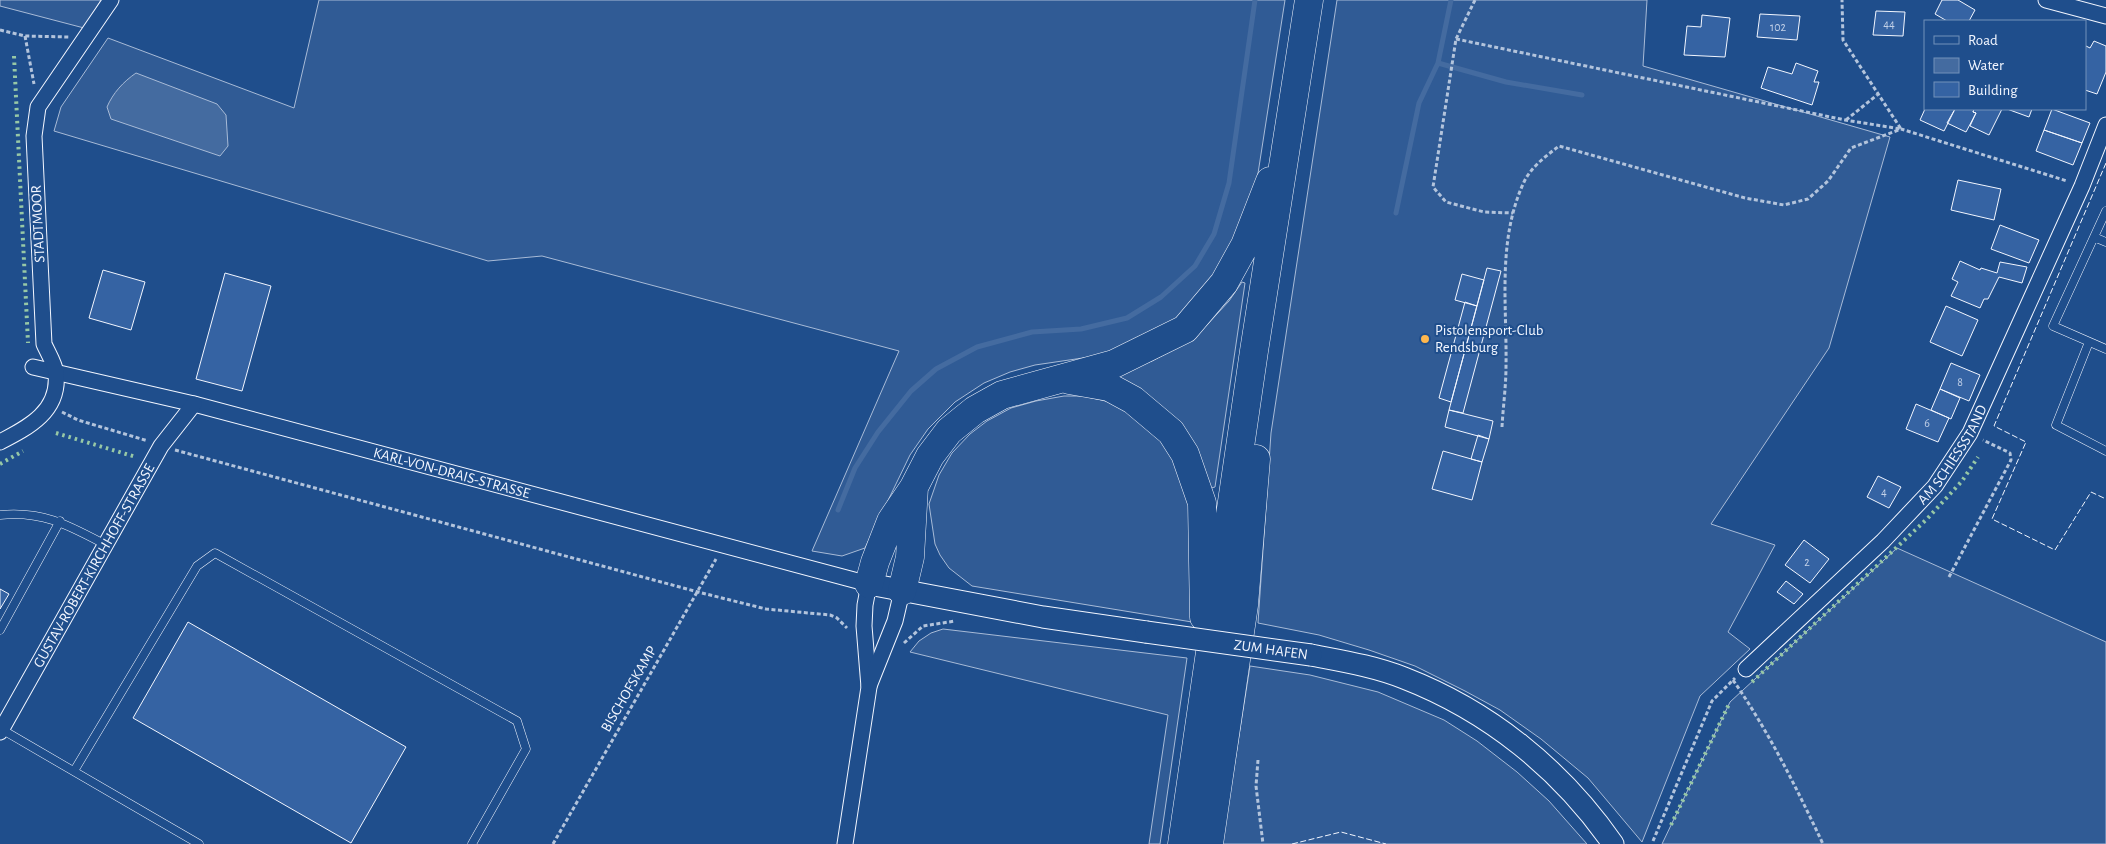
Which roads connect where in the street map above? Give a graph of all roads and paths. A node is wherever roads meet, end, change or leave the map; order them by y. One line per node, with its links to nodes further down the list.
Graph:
1 (112, 0): 9 (street, STADTMOOR)
2 (1309, 0): 16 (highway)
3 (1475, 0): 10 (path)
4 (1842, 0): 11 (path)
5 (2046, 0): 6 (street)
6 (2106, 16)
7 (0, 30): 8 (path)
8 (25, 36): 9 (path); 12 (path)
9 (87, 38): 12 (street, STADTMOOR)
10 (1456, 39): 13 (path); 19 (path)
11 (1878, 95): 13 (path); 15 (path)
12 (38, 107): 26 (street, STADTMOOR)
13 (1845, 120): 15 (path)
14 (2106, 125): 17 (street, AM SCHIESSSTAND)
15 (1901, 129): 17 (path); 19 (path)
16 (1289, 131): 24 (highway); 27 (highway)
17 (2082, 186): 31 (street, AM SCHIESSSTAND)
18 (2106, 210): 20 (lane)
19 (1514, 213): 30 (path)
20 (2094, 237): 21 (lane); 22 (lane)
21 (2106, 242)
22 (2089, 342): 23 (lane); 34 (lane)
23 (2106, 350)
24 (1253, 362): 49 (highway); 60 (highway)
25 (33, 367): 26 (street, KARL-VON-DRAIS-STRASSE)
26 (56, 372): 28 (street, KARL-VON-DRAIS-STRASSE); 29 (street, STADTMOOR)
27 (1065, 379): 35 (highway); 49 (highway)
28 (194, 404): 33 (street, GUSTAV-ROBERT-KIRCHHOFF-STRASSE); 39 (street, KARL-VON-DRAIS-STRASSE)
29 (50, 407): 32 (street); 33 (path)
30 (1502, 427)
31 (1970, 433): 40 (path); 48 (street, AM SCHIESSSTAND)
32 (0, 442)
33 (161, 446): 38 (street, GUSTAV-ROBERT-KIRCHHOFF-STRASSE); 43 (path)
34 (2106, 451)
35 (914, 487): 41 (highway); 42 (highway)
36 (0, 515): 37 (lane)
37 (60, 521): 38 (lane); 45 (lane)
38 (106, 545): 51 (street, GUSTAV-ROBERT-KIRCHHOFF-STRASSE)
39 (723, 546): 41 (street, KARL-VON-DRAIS-STRASSE); 43 (path, BISCHOFSKAMP)
40 (1949, 577)
41 (869, 584): 42 (main road, ZUM HAFEN); 50 (street)
42 (902, 591): 50 (street); 62 (main road, ZUM HAFEN, bridge)
43 (698, 592): 46 (path); 57 (path, BISCHOFSKAMP)
44 (920, 629): 47 (path)
45 (0, 630)
46 (852, 635)
47 (902, 645)
48 (1746, 669)
49 (1208, 678): 59 (highway)
50 (869, 687): 58 (street)
51 (1, 731): 53 (lane)
52 (1258, 760): 61 (path)
53 (74, 771): 55 (lane); 56 (lane)
54 (1653, 841): 63 (path)
55 (199, 844)
56 (472, 844)
57 (553, 844)
58 (845, 844)
59 (1182, 844)
60 (1209, 844)
61 (1263, 844)
62 (1613, 844)
63 (1823, 844)

